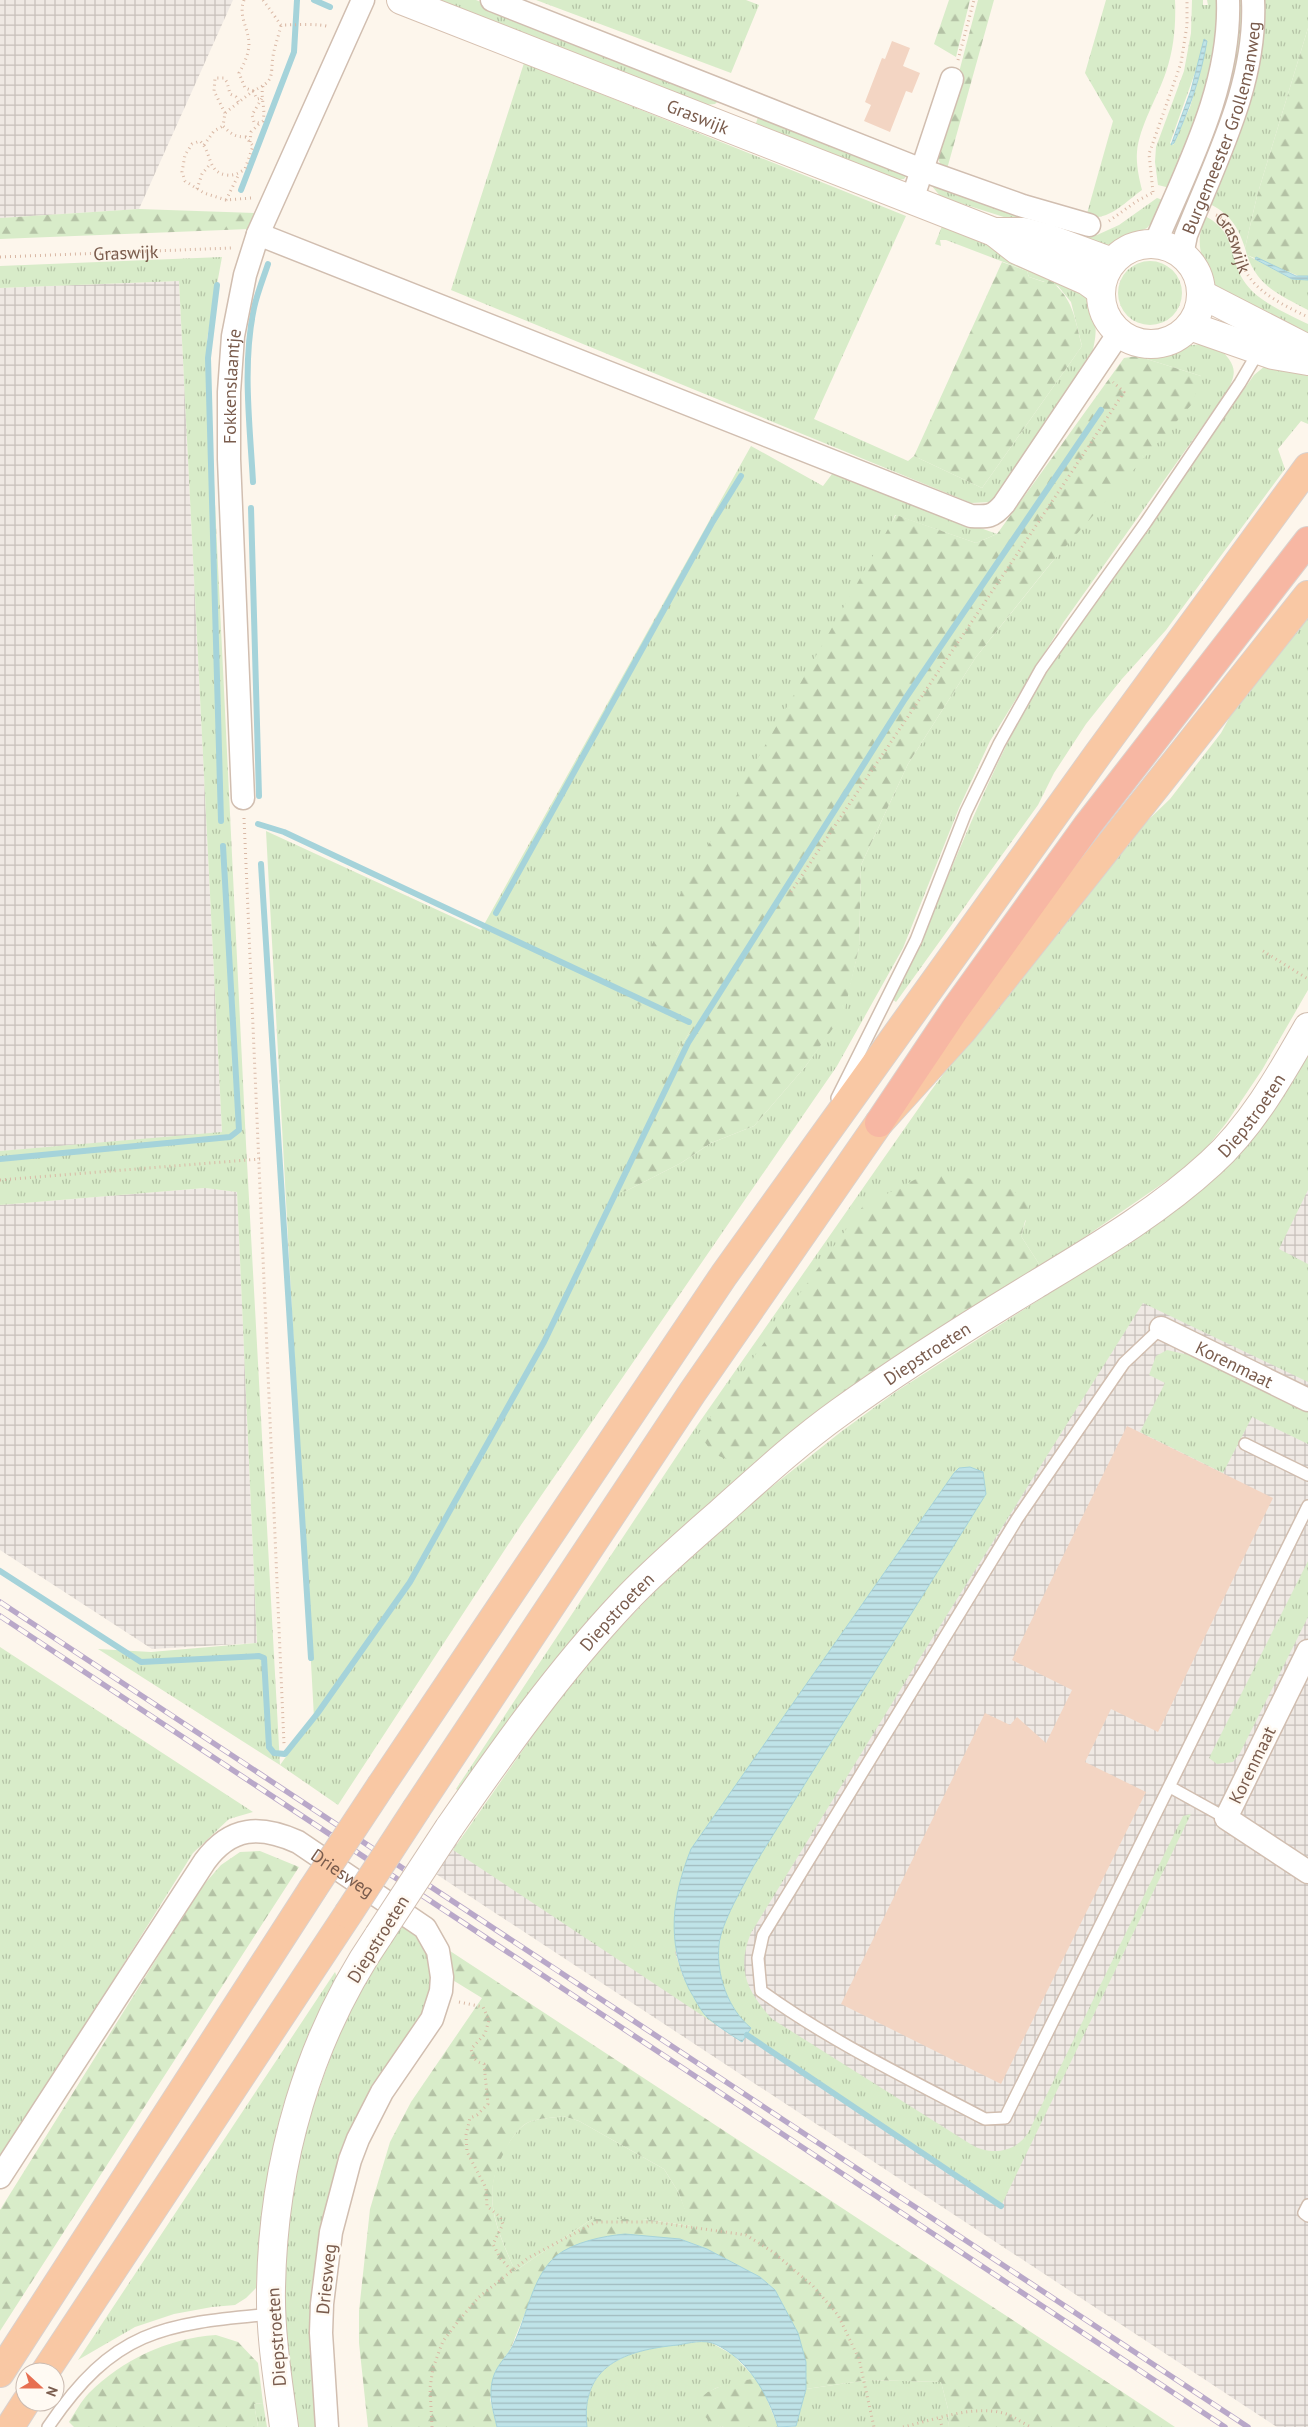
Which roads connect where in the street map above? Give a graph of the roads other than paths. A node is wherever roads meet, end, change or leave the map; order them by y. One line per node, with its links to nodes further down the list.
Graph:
1 (362, 0): 11 (street, Fokkenslaantje)
2 (401, 0): 8 (street, Graswijk)
3 (492, 0): 7 (street, Graswijk)
4 (1228, 0): 12 (street, Burgemeester Grollemanweg)
5 (1253, 0): 13 (street, Burgemeester Grollemanweg)
6 (952, 79): 7 (street)
7 (922, 170): 8 (street); 9 (street, Graswijk)
8 (912, 200): 10 (street, Graswijk)
9 (1088, 226)
10 (994, 232): 14 (street, Graswijk); 15 (street, Graswijk)
11 (255, 242): 18 (street); 25 (street, Fokkenslaantje)
12 (1155, 244): 13 (street); 14 (street)
13 (1182, 254): 16 (street)
14 (1112, 262): 15 (street)
15 (1101, 291): 18 (street)
16 (1201, 294): 17 (street); 19 (street)
17 (1190, 326): 18 (street); 19 (street)
18 (1119, 333)
19 (1265, 340): 20 (street); 21 (street); 28 (lane)
20 (1308, 349)
21 (1308, 361)
22 (1308, 467): 28 (highway)
23 (1308, 541): 27 (highway)
24 (1308, 595): 27 (highway)
25 (243, 798)
26 (1308, 1027): 41 (street, Diepstroeten, bridge)
27 (879, 1123): 42 (highway, bridge)
28 (802, 1164): 43 (highway, bridge)
29 (1161, 1328): 30 (street, Korenmaat); 35 (lane)
30 (1308, 1400)
31 (1245, 1444): 32 (lane)
32 (1308, 1475)
33 (1308, 1506): 35 (lane)
34 (1308, 1651): 36 (street, Korenmaat)
35 (1170, 1787): 36 (lane)
36 (1226, 1818): 37 (street, Korenmaat)
37 (1308, 1872)
38 (0, 2178): 48 (street, Driesweg)
39 (1308, 2205): 40 (lane)
40 (1308, 2216)
41 (272, 2314): 46 (lane); 47 (street, Diepstroeten)
42 (51, 2362)
43 (0, 2374)
44 (20, 2412): 45 (highway)
45 (10, 2427)
46 (48, 2427)
47 (284, 2427)
48 (327, 2427)

